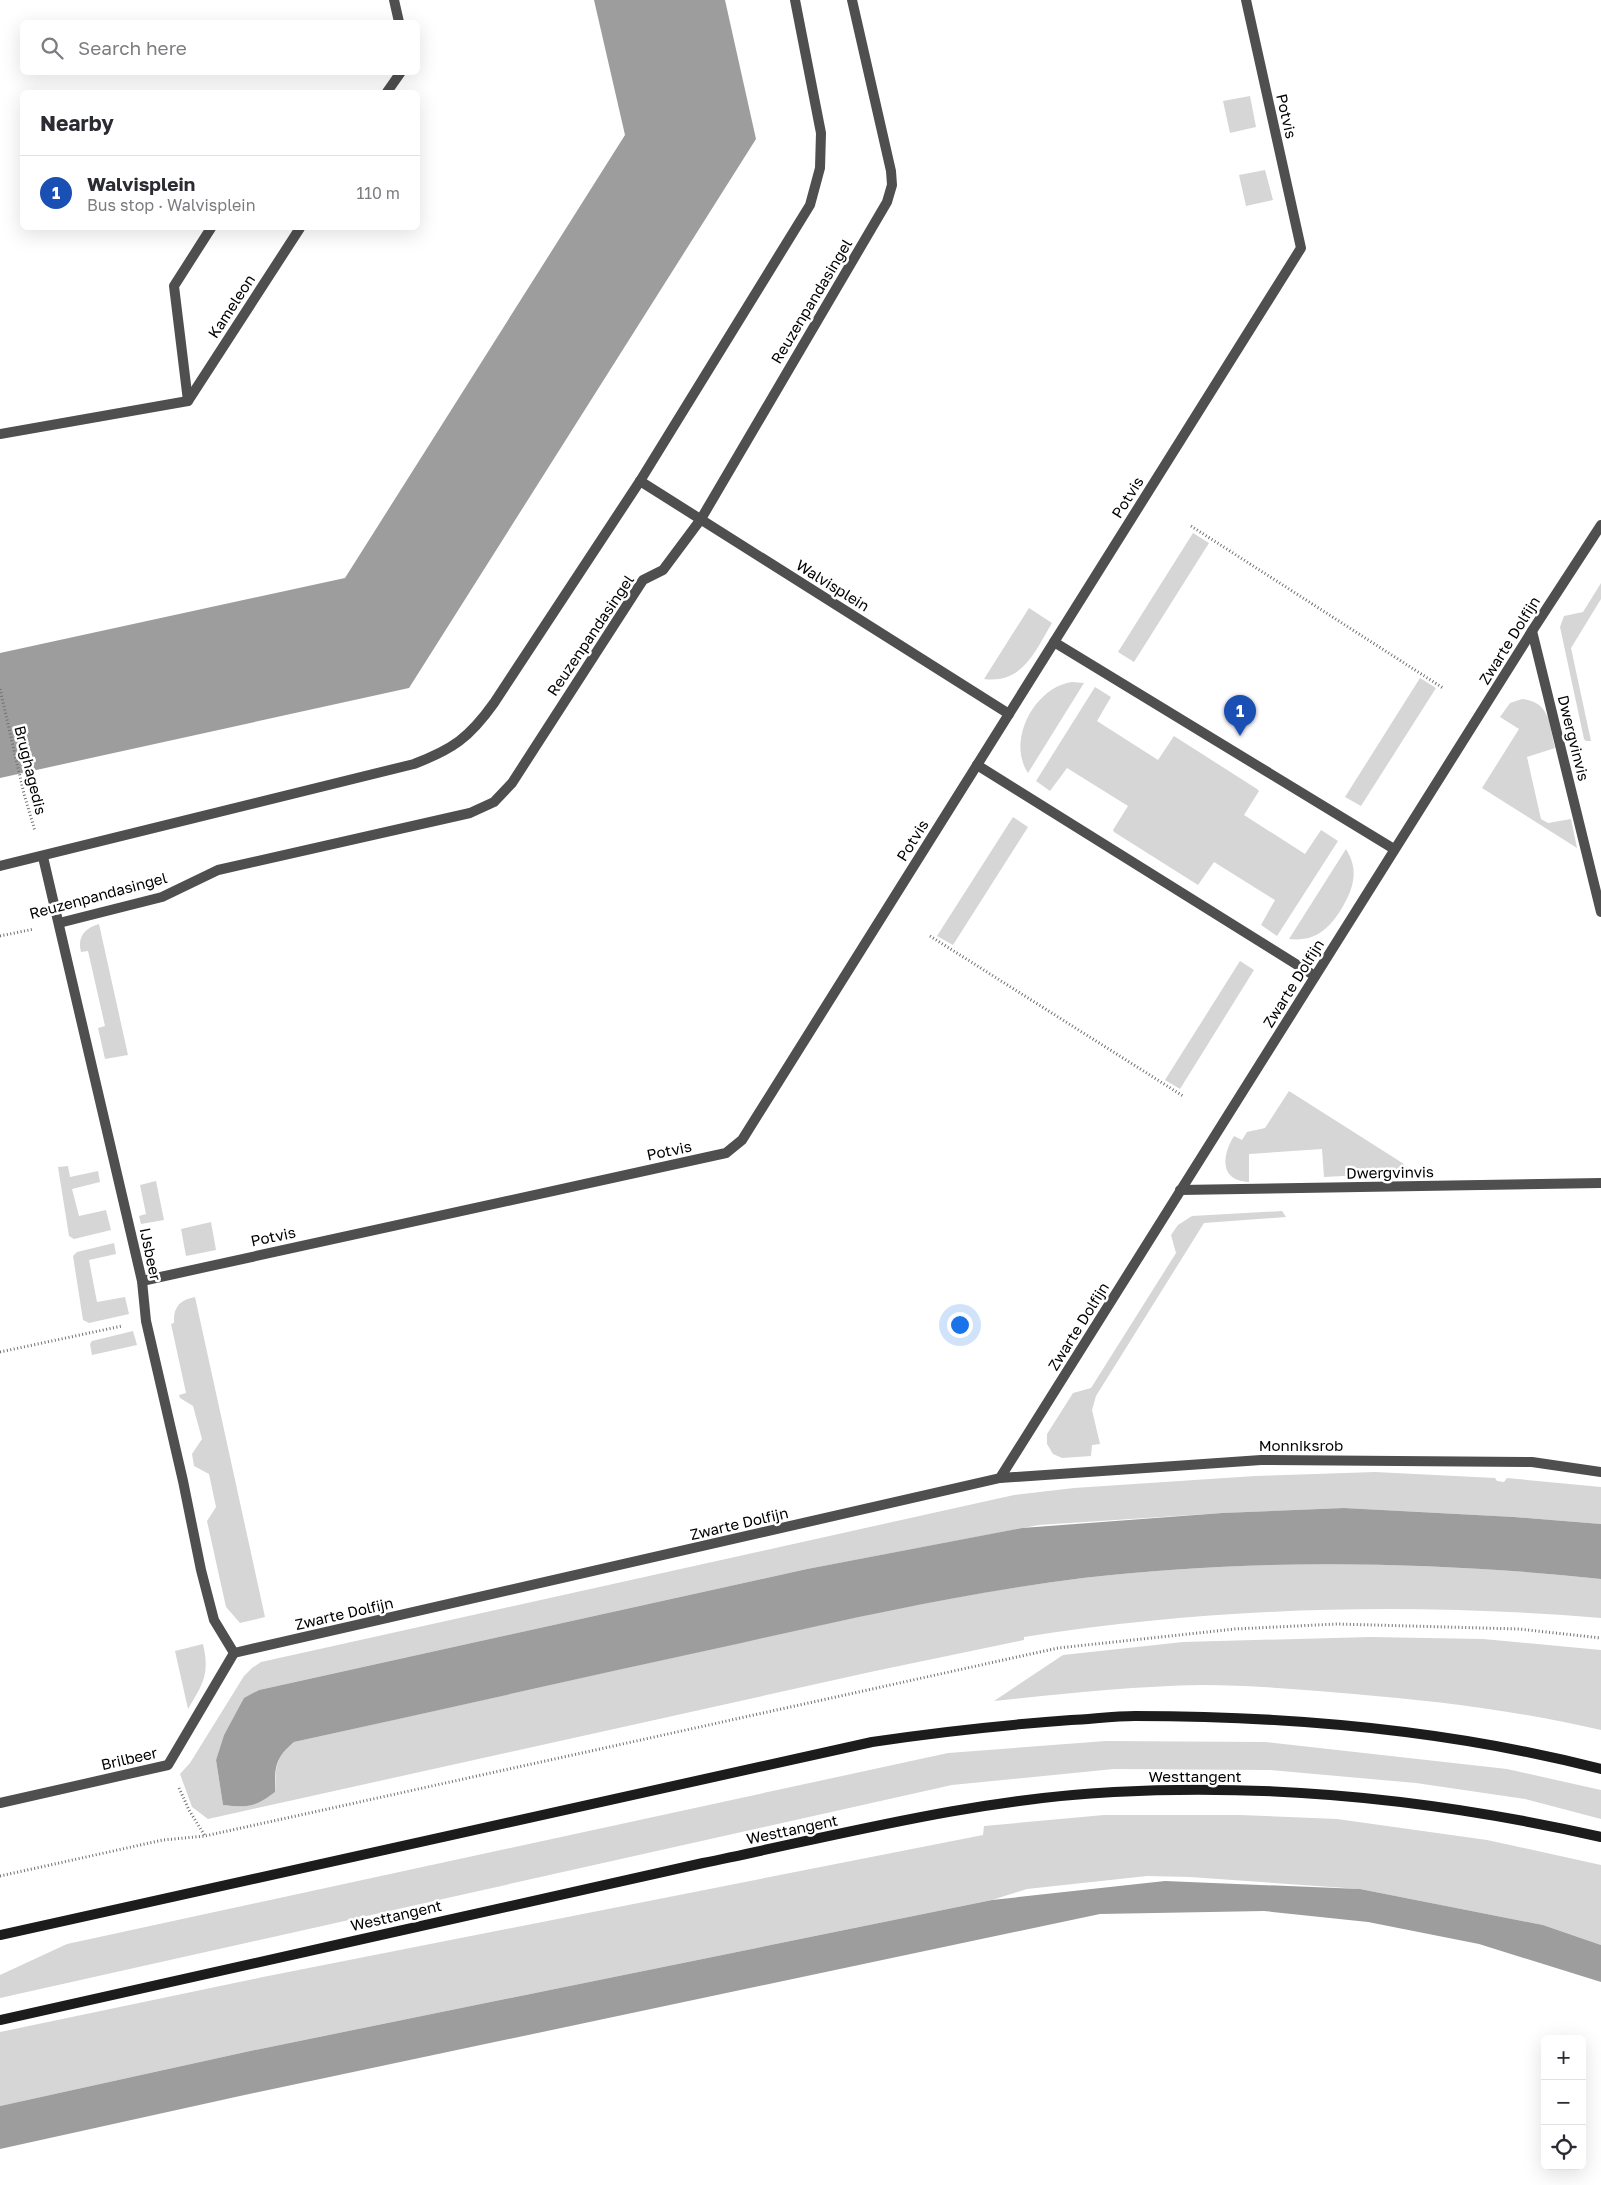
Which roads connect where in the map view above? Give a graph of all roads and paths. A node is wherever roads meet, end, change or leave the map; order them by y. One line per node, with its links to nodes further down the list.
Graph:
1 (394, 0): 5 (street)
2 (795, 0): 12 (street)
3 (852, 0): 13 (street, Reuzenpandasingel)
4 (1246, 0): 17 (street, Potvis)
5 (399, 20)
6 (399, 75): 7 (street)
7 (388, 90)
8 (210, 230): 10 (street)
9 (299, 230): 10 (street, Kameleon)
10 (188, 401): 11 (street)
11 (0, 434)
12 (640, 481): 13 (street, Walvisplein); 23 (street)
13 (701, 519): 20 (street, Walvisplein); 26 (street, Reuzenpandasingel)
14 (1601, 525): 16 (street, Zwarte Dolfijn)
15 (1191, 526): 19 (path)
16 (1532, 631): 22 (street, Zwarte Dolfijn); 25 (street, Dwergvinvis)
17 (1054, 642): 20 (street, Potvis); 22 (street)
18 (0, 688): 23 (path, Brughagedis)
19 (1443, 688)
20 (1009, 714): 21 (street, Potvis)
21 (977, 765): 29 (street); 33 (street, Potvis)
22 (1394, 849): 29 (street, Zwarte Dolfijn)
23 (44, 857): 24 (street); 26 (street, IJsbeer)
24 (0, 866)
25 (1601, 912)
26 (60, 923): 27 (path, Reuzenpandasingel); 33 (street, IJsbeer)
27 (0, 936)
28 (930, 936): 30 (path)
29 (1315, 976): 32 (street, Zwarte Dolfijn)
30 (1183, 1096)
31 (1601, 1183): 32 (street, Dwergvinvis)
32 (1180, 1190): 37 (street, Zwarte Dolfijn)
33 (142, 1280): 34 (street, IJsbeer)
34 (146, 1321): 35 (path); 39 (street, IJsbeer)
35 (0, 1352)
36 (1601, 1472): 37 (street, Monniksrob)
37 (1000, 1478): 39 (street, Zwarte Dolfijn)
38 (1601, 1638): 43 (path)
39 (234, 1653): 40 (street, Brilbeer)
40 (168, 1765): 42 (street, Brilbeer); 43 (path)
41 (1601, 1769): 46 (main road)
42 (0, 1803)
43 (205, 1836): 45 (path)
44 (1601, 1837): 47 (main road, Westtangent)
45 (0, 1876)
46 (0, 1936)
47 (0, 2020)

